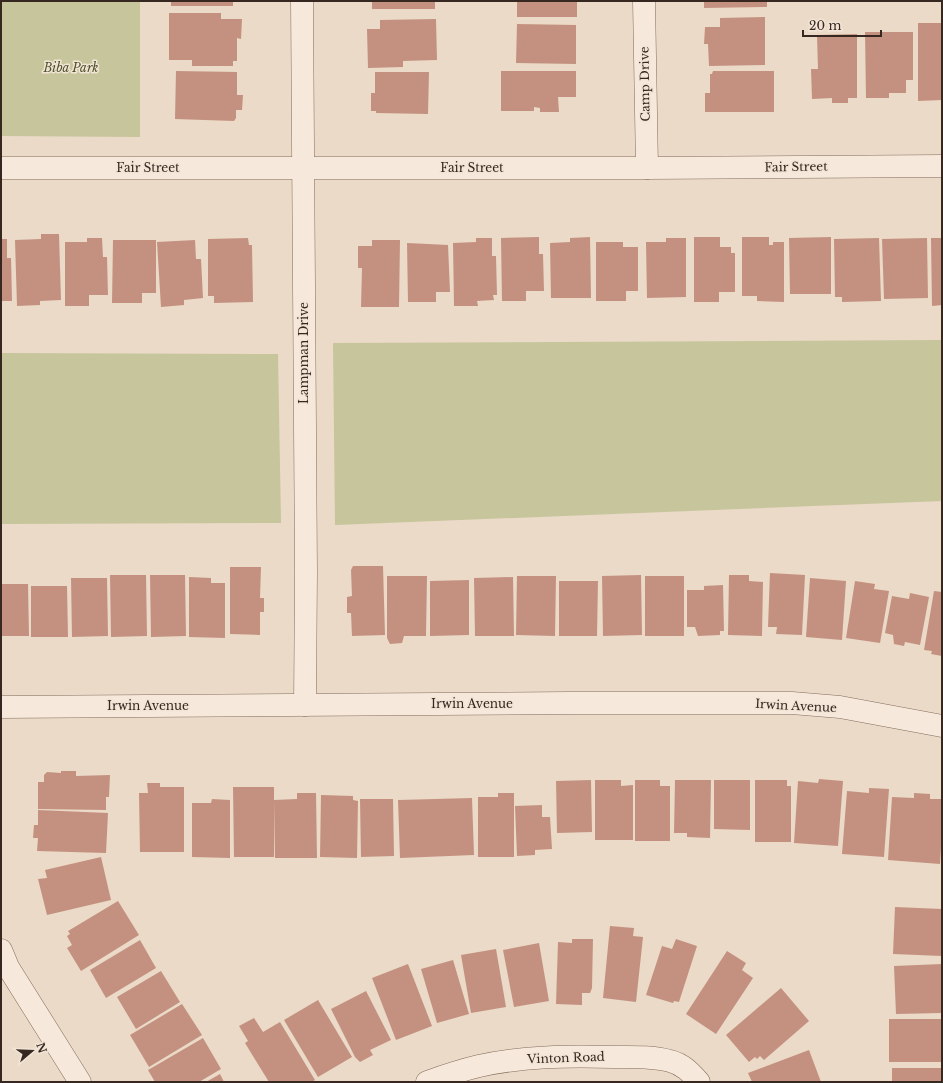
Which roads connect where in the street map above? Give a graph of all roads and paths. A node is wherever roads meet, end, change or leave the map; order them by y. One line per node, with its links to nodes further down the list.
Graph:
1 (302, 1): 5 (street, Lampman Drive)
2 (644, 1): 6 (street, Camp Drive)
3 (942, 166): 6 (street, Fair Street)
4 (1, 168): 5 (street, Fair Street)
5 (303, 168): 6 (street, Fair Street); 7 (street, Lampman Drive)
6 (647, 168)
7 (305, 705): 8 (street, Irwin Avenue); 9 (street, Irwin Avenue)
8 (1, 707)
9 (942, 726)
10 (1, 950): 11 (street)
11 (80, 1082)
12 (427, 1082): 13 (street, Vinton Road)
13 (699, 1082)

